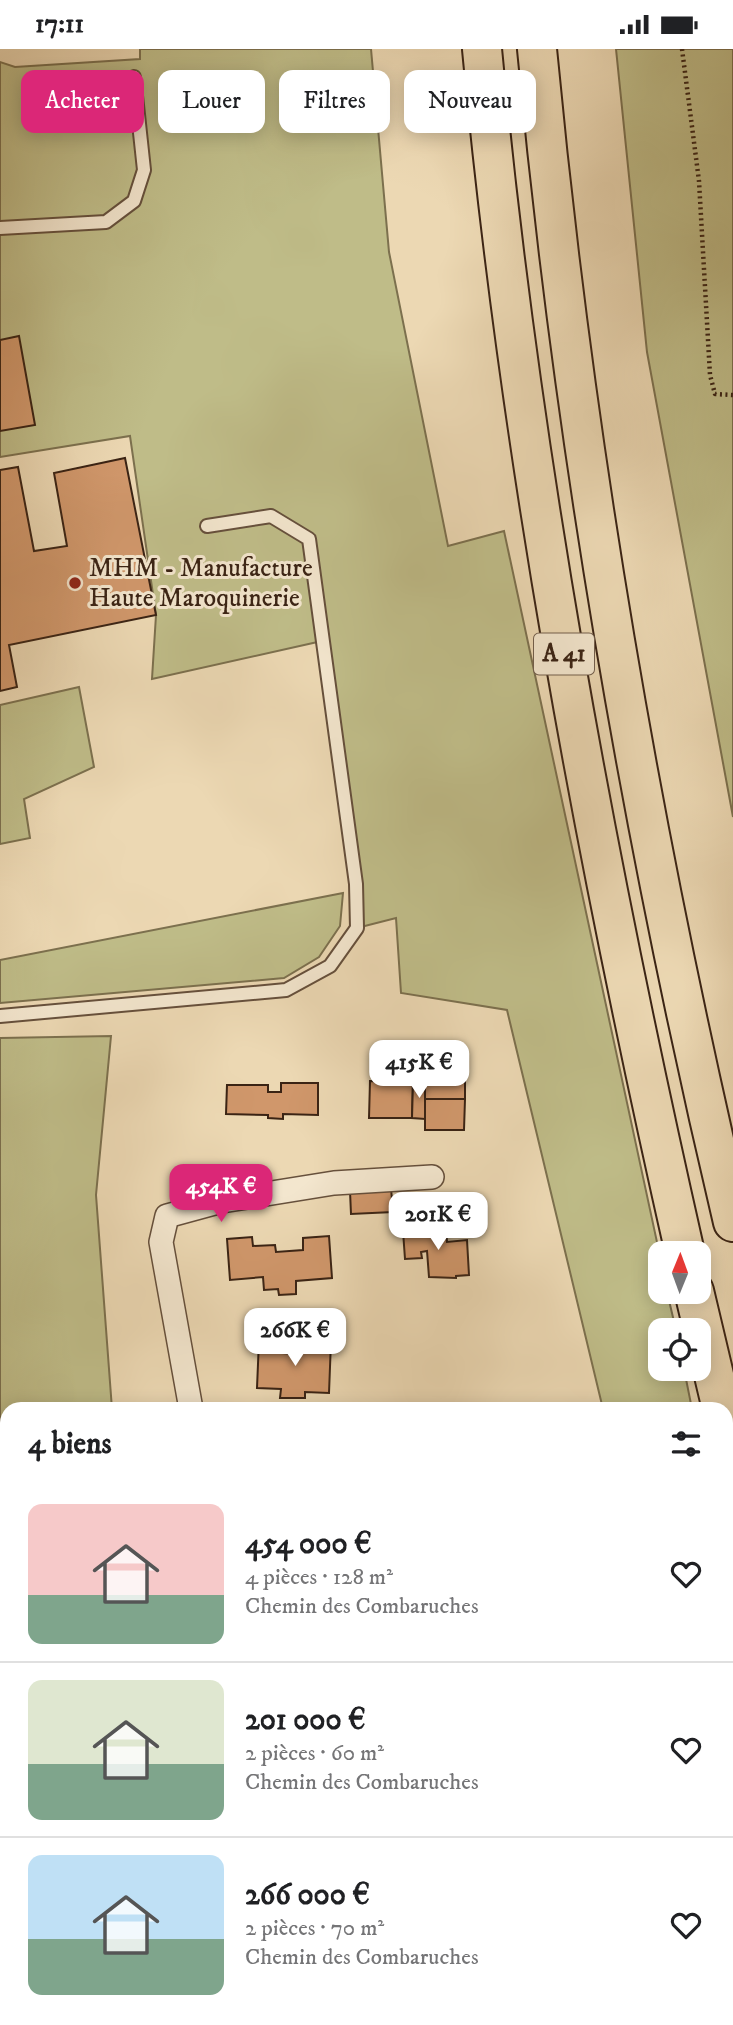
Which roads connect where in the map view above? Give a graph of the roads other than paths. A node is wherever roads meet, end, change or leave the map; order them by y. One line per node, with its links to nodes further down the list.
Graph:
1 (482, 49): 9 (highway, A 41)
2 (537, 49): 8 (highway, A 41)
3 (140, 133): 4 (lane)
4 (0, 228)
5 (207, 526): 6 (lane)
6 (0, 1016)
7 (432, 1177): 11 (street)
8 (733, 1222)
9 (682, 1241)
10 (697, 1304): 12 (highway)
11 (190, 1402)
12 (720, 1402)

